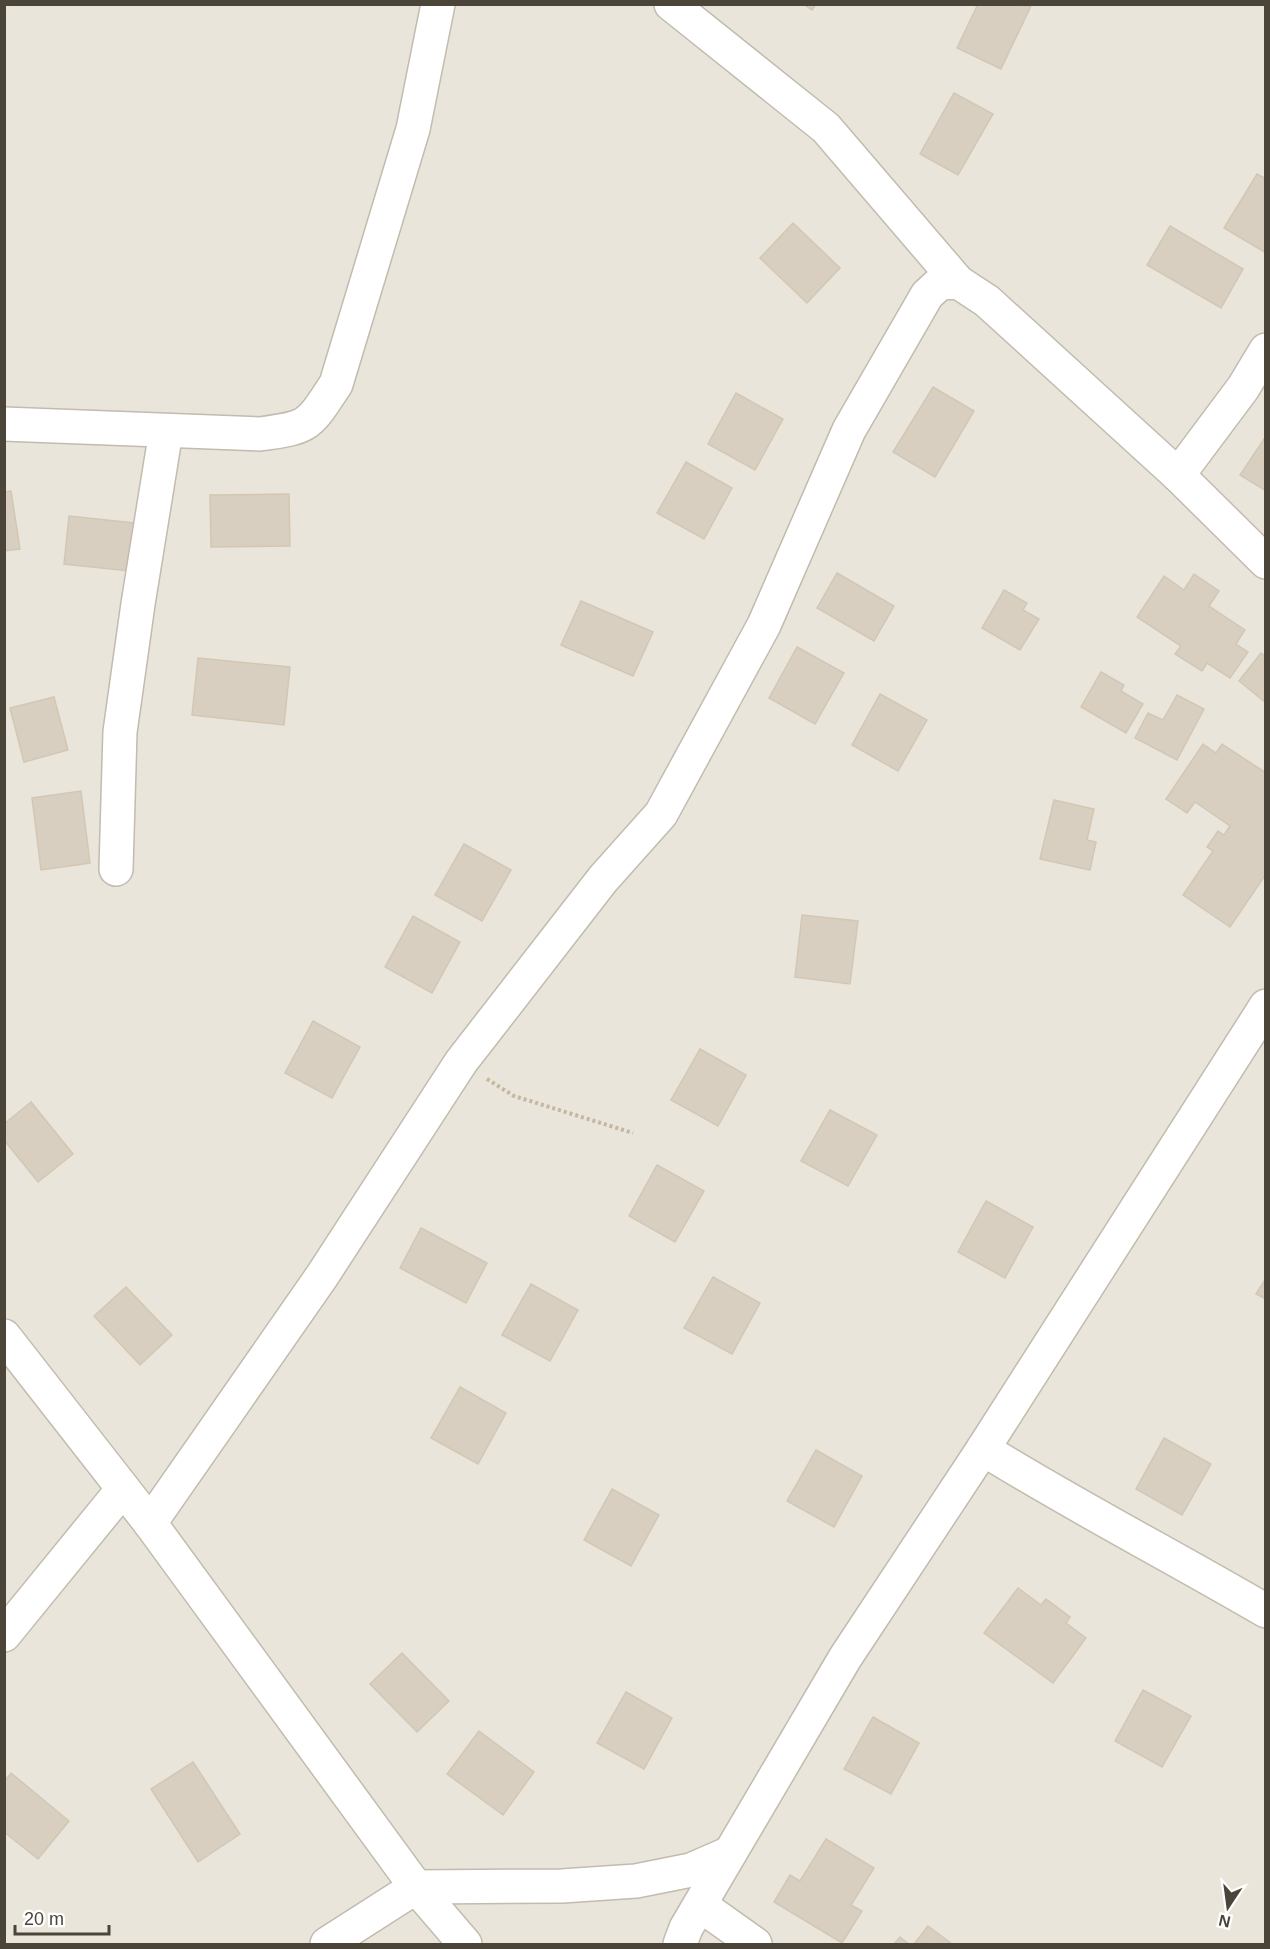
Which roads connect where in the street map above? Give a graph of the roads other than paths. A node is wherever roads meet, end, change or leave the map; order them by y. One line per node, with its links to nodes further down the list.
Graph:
1 (438, 4): 6 (street)
2 (671, 4): 3 (street)
3 (958, 282): 7 (street); 14 (street)
4 (1266, 350): 7 (street)
5 (4, 424): 6 (street)
6 (166, 431): 9 (street)
7 (1178, 475): 8 (street)
8 (1266, 562)
9 (116, 868)
10 (1266, 1005): 12 (street)
11 (4, 1336): 13 (street)
12 (983, 1449): 15 (street); 17 (street)
13 (123, 1489): 14 (street); 16 (street)
14 (150, 1523): 18 (street)
15 (1266, 1611)
16 (4, 1635)
17 (730, 1854): 18 (street); 19 (street)
18 (416, 1887): 20 (street); 21 (street)
19 (700, 1905): 22 (street); 23 (street)
20 (327, 1944)
21 (465, 1944)
22 (680, 1944)
23 (754, 1944)

